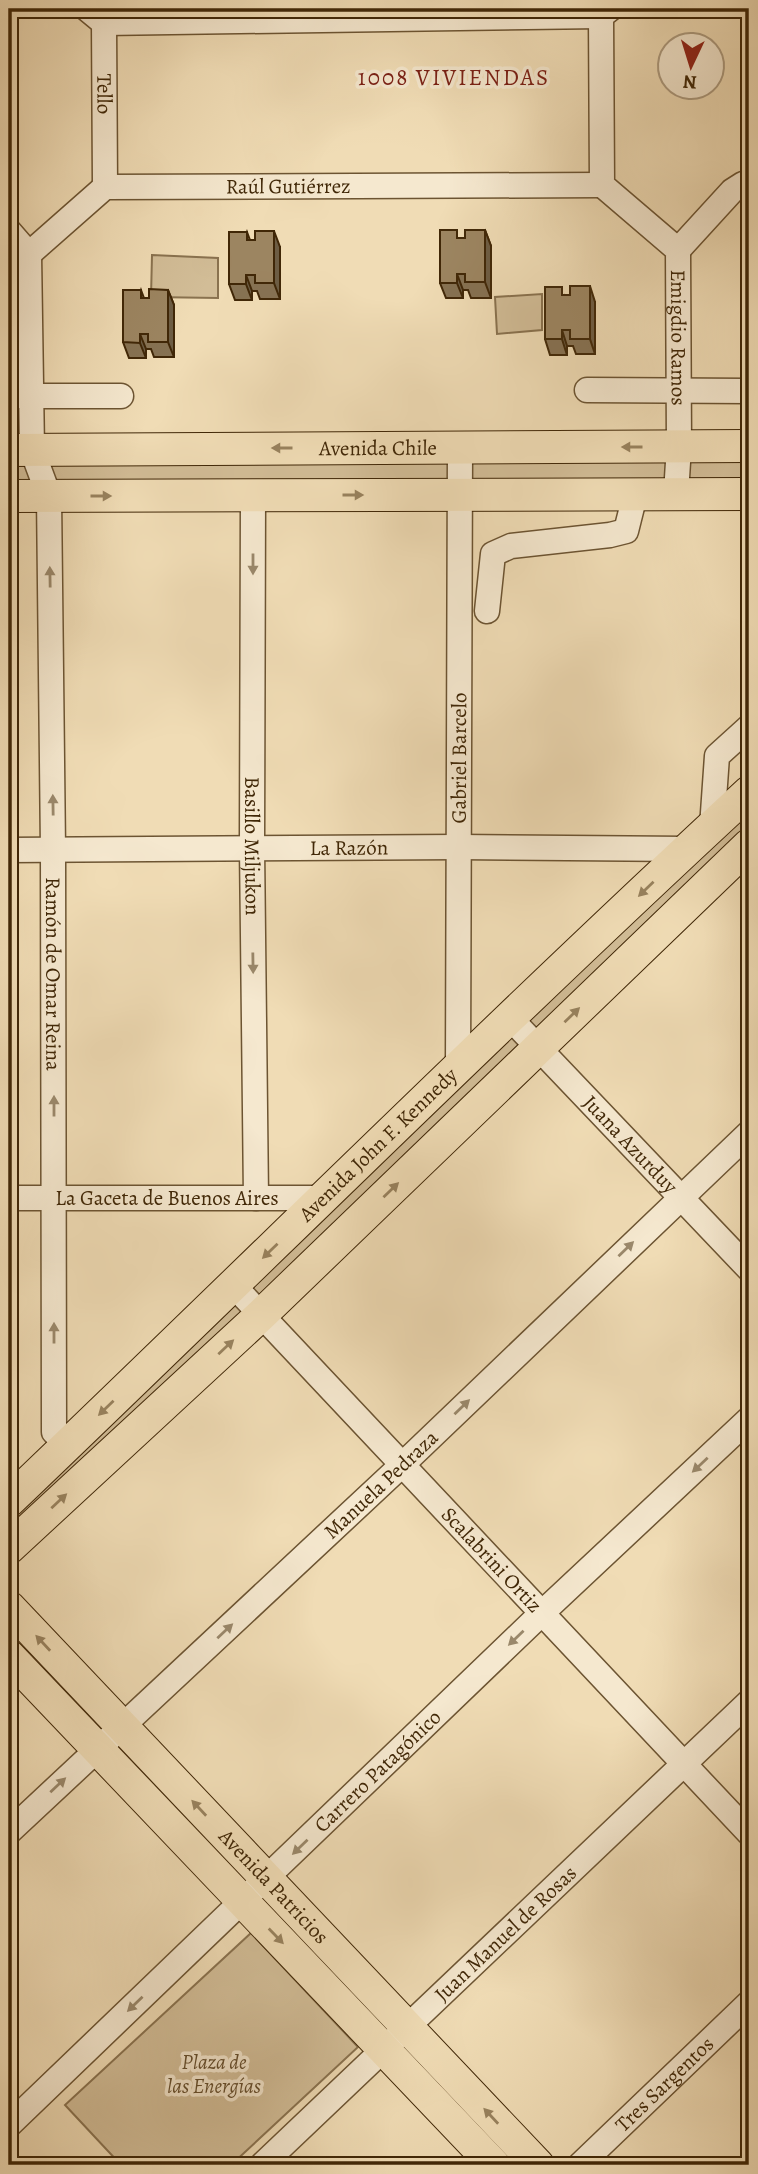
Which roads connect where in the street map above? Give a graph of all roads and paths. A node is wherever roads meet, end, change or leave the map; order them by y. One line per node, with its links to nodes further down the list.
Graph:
1 (606, 13): 2 (street); 4 (street)
2 (96, 16): 5 (street, Tello)
3 (749, 184): 7 (street)
4 (602, 185): 5 (street, Raúl Gutiérrez); 7 (street, Emigdio Ramos)
5 (105, 187): 8 (street)
6 (9, 231): 8 (street)
7 (678, 250): 10 (street, Emigdio Ramos)
8 (29, 254): 12 (street)
9 (587, 390): 10 (street)
10 (679, 391): 11 (street); 14 (street, Emigdio Ramos)
11 (749, 391)
12 (20, 396): 13 (street); 17 (street)
13 (121, 396)
14 (679, 446): 15 (main road, Avenida Chile); 16 (main road, Avenida Chile, one-way to 16); 18 (street, Emigdio Ramos)
15 (749, 446)
16 (460, 447): 17 (main road, Avenida Chile, one-way to 17); 20 (street, Gabriel Barcelo)
17 (21, 450): 23 (street)
18 (676, 494): 19 (main road); 21 (main road)
19 (749, 494)
20 (460, 495): 21 (main road); 24 (main road, one-way to 20); 31 (street, Gabriel Barcelo)
21 (635, 495): 25 (street)
22 (9, 496): 23 (main road)
23 (50, 496): 24 (main road, one-way to 24); 34 (street, Ramón de Omar Reina, one-way to 23)
24 (253, 496): 30 (street, Basillo Miljukon, one-way to 30)
25 (487, 611)
26 (749, 727): 28 (street)
27 (749, 792): 28 (main road, Avenida John F. Kennedy)
28 (712, 827): 32 (main road, Avenida John F. Kennedy)
29 (749, 845): 36 (main road, Avenida John F. Kennedy, one-way to 29)
30 (252, 847): 31 (street, La Razón); 34 (street, La Razón); 42 (street, Basillo Miljukon, one-way to 42)
31 (459, 847): 32 (street, La Razón); 37 (street, Gabriel Barcelo)
32 (687, 849): 35 (main road, Avenida John F. Kennedy, one-way to 35)
33 (9, 850): 34 (street, La Razón)
34 (53, 850): 39 (street, Ramón de Omar Reina, one-way to 34)
35 (511, 1019): 36 (street, Juana Azurduy); 37 (main road, Avenida John F. Kennedy)
36 (538, 1048): 40 (street, Juana Azurduy); 46 (main road, Avenida John F. Kennedy, one-way to 36)
37 (458, 1068): 43 (main road, Avenida John F. Kennedy)
38 (749, 1133): 40 (street, Manuela Pedraza)
39 (54, 1197): 41 (street, La Gaceta de Buenos Aires); 42 (street, La Gaceta de Buenos Aires); 48 (street, Ramón de Omar Reina, one-way to 39)
40 (681, 1197): 44 (street, Juana Azurduy); 49 (street, Manuela Pedraza, one-way to 40)
41 (9, 1198)
42 (256, 1198): 43 (street, La Gaceta de Buenos Aires)
43 (323, 1198): 45 (main road, Avenida John F. Kennedy, one-way to 45)
44 (749, 1269)
45 (234, 1286): 46 (street, Scalabrini Ortiz); 48 (main road, Avenida John F. Kennedy, one-way to 48)
46 (261, 1315): 49 (street, Scalabrini Ortiz); 51 (main road, Avenida John F. Kennedy, one-way to 46)
47 (749, 1419): 53 (street, Carrero Patagónico, one-way to 53)
48 (67, 1445): 50 (main road, Avenida John F. Kennedy)
49 (403, 1464): 53 (street, Scalabrini Ortiz); 56 (street, Manuela Pedraza, one-way to 49)
50 (9, 1501)
51 (9, 1548)
52 (9, 1607): 56 (main road, Avenida Patricios, one-way to 52)
53 (543, 1612): 58 (street, Scalabrini Ortiz); 61 (street, Carrero Patagónico, one-way to 61)
54 (9, 1656): 57 (main road, Avenida Patricios)
55 (749, 1702): 58 (street, Juan Manuel de Rosas)
56 (122, 1727): 57 (street, Manuela Pedraza); 61 (main road, Avenida Patricios, one-way to 56)
57 (97, 1749): 59 (street, Manuela Pedraza, one-way to 57); 62 (main road, Avenida Patricios)
58 (684, 1764): 60 (street, Scalabrini Ortiz); 64 (street, Juan Manuel de Rosas)
59 (9, 1832)
60 (749, 1833)
61 (267, 1879): 62 (street, Carrero Patagónico); 64 (main road, Avenida Patricios)
62 (243, 1902): 65 (main road, Avenida Patricios, one-way to 65); 66 (street, Carrero Patagónico, one-way to 66)
63 (749, 2003): 70 (street, Tres Sargentos)
64 (407, 2027): 65 (street, Juan Manuel de Rosas); 69 (main road, Avenida Patricios, one-way to 64)
65 (384, 2050): 67 (street, Juan Manuel de Rosas); 68 (main road, Avenida Patricios)
66 (9, 2125)
67 (262, 2165)
68 (494, 2165)
69 (538, 2165)
70 (580, 2165)

